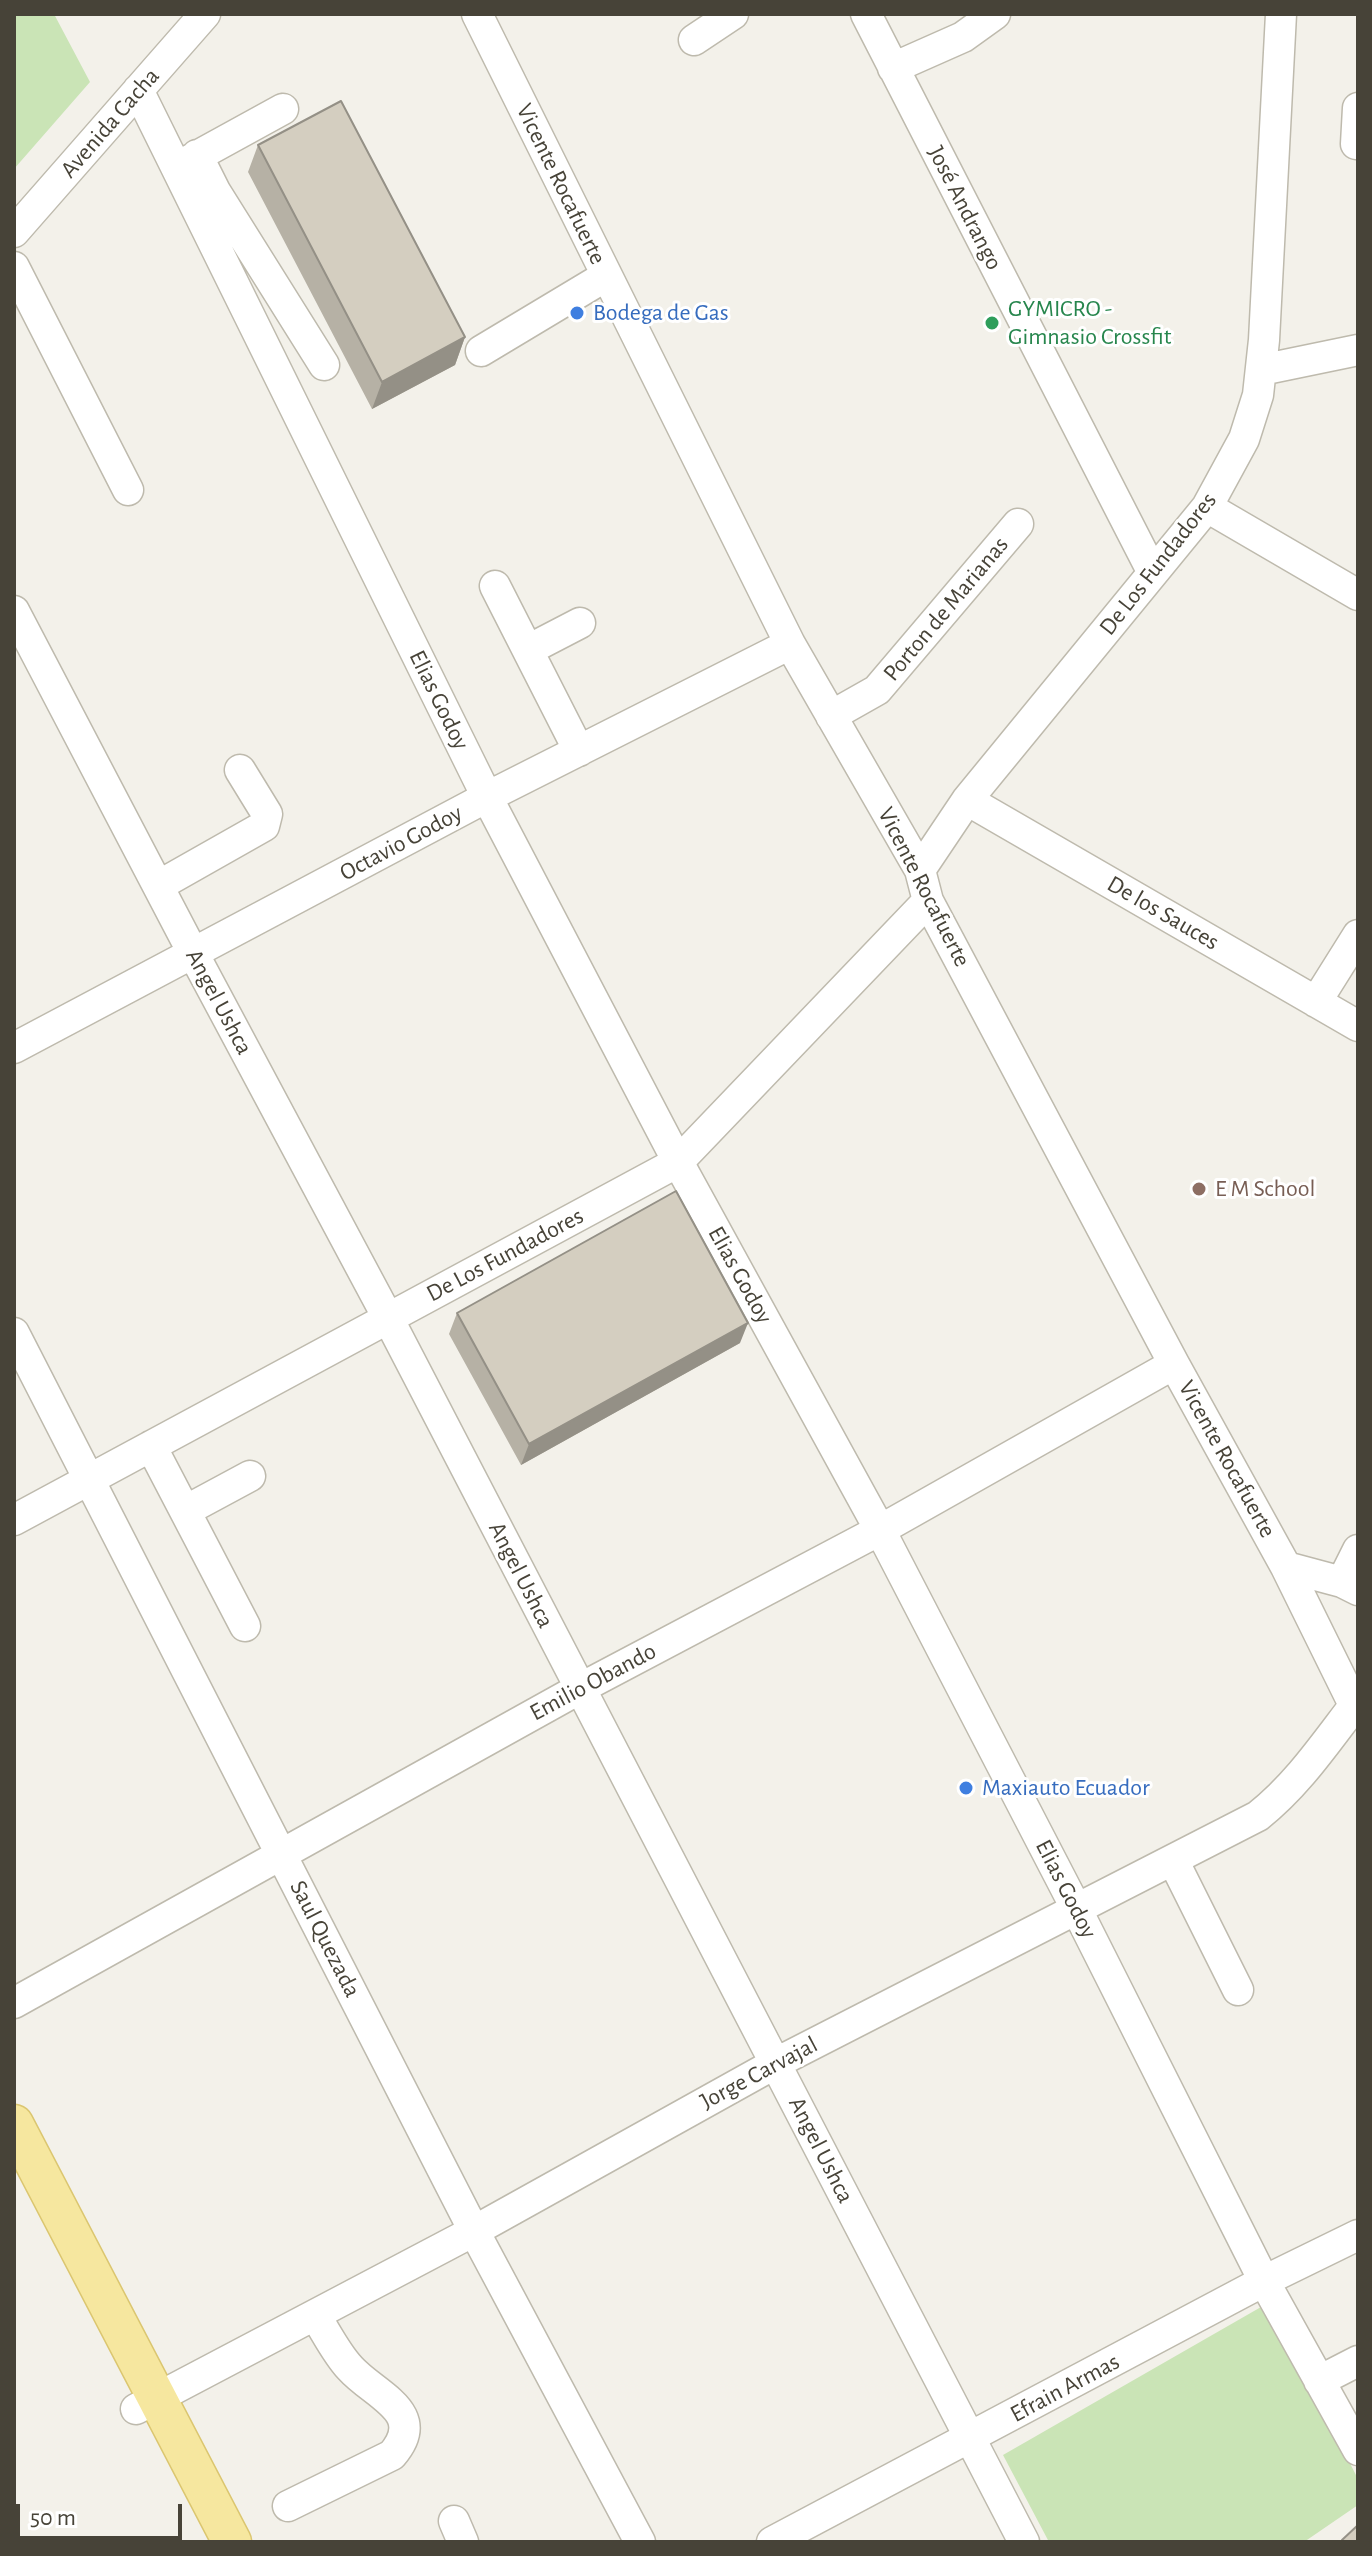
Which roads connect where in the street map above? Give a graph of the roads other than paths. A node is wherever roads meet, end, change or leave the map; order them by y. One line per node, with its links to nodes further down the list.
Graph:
1 (205, 14): 11 (street, Avenida Cacha)
2 (733, 14): 8 (street)
3 (866, 14): 10 (street, José Andrango)
4 (995, 14): 10 (street)
5 (1259, 14): 9 (street)
6 (1281, 14): 9 (street, De Los Fundadores)
7 (487, 18): 18 (street, Vicente Rocafuerte)
8 (694, 40)
9 (1279, 54): 22 (street, De Los Fundadores)
10 (893, 68): 26 (street, José Andrango)
11 (138, 90): 15 (street, Elias Godoy); 16 (street, Avenida Cacha)
12 (1358, 108): 14 (street)
13 (283, 109): 15 (street)
14 (1356, 144)
15 (186, 162): 21 (street); 36 (street, Elias Godoy)
16 (14, 232)
17 (14, 267): 23 (street)
18 (606, 276): 20 (street); 31 (street, Vicente Rocafuerte)
19 (1358, 350): 22 (street)
20 (481, 351)
21 (324, 365)
22 (1261, 370): 24 (street, De Los Fundadores)
23 (128, 490)
24 (1207, 507): 26 (street, De Los Fundadores); 28 (street)
25 (1018, 524): 33 (street, Porton de Marianas)
26 (1153, 573): 37 (street, De Los Fundadores)
27 (495, 586): 32 (street)
28 (1358, 595)
29 (14, 611): 39 (street, Angel Ushca)
30 (580, 623): 32 (street)
31 (790, 644): 33 (street, Vicente Rocafuerte); 34 (street, Octavio Godoy)
32 (528, 650): 34 (street)
33 (831, 716): 38 (street, Vicente Rocafuerte)
34 (579, 751): 36 (street, Octavio Godoy)
35 (240, 770): 39 (street)
36 (487, 797): 42 (street, Octavio Godoy); 46 (street, Elias Godoy)
37 (967, 800): 38 (street, De Los Fundadores); 43 (street, De los Sauces)
38 (920, 870): 40 (street, Vicente Rocafuerte)
39 (158, 886): 42 (street, Angel Ushca)
40 (928, 901): 46 (street, De Los Fundadores); 49 (street, Vicente Rocafuerte)
41 (1358, 935): 43 (street)
42 (193, 953): 45 (street, Octavio Godoy); 47 (street, Angel Ushca)
43 (1316, 1002): 44 (street, De los Sauces)
44 (1358, 1026)
45 (14, 1048)
46 (678, 1162): 47 (street, De Los Fundadores); 55 (street, Elias Godoy)
47 (388, 1318): 50 (street, De Los Fundadores); 60 (street, Angel Ushca)
48 (14, 1333): 52 (street, Saul Quezada)
49 (1174, 1364): 55 (street, Emilio Obando); 57 (street, Vicente Rocafuerte)
50 (151, 1446): 52 (street, De Los Fundadores); 53 (street)
51 (250, 1476): 53 (street)
52 (91, 1479): 54 (street, De Los Fundadores); 62 (street, Saul Quezada)
53 (185, 1511): 59 (street)
54 (14, 1520)
55 (880, 1530): 60 (street, Emilio Obando); 64 (street, Elias Godoy)
56 (1358, 1550): 58 (street)
57 (1286, 1567): 58 (street); 61 (street, Vicente Rocafuerte)
58 (1350, 1586)
59 (245, 1626)
60 (579, 1689): 62 (street, Emilio Obando); 67 (street, Angel Ushca)
61 (1356, 1709): 63 (street, Jorge Carvajal)
62 (281, 1853): 66 (street, Emilio Obando); 70 (street, Saul Quezada)
63 (1173, 1860): 64 (street, Jorge Carvajal); 65 (street)
64 (1077, 1910): 67 (street, Jorge Carvajal); 72 (street, Elias Godoy)
65 (1238, 1990)
66 (14, 2003)
67 (776, 2063): 70 (street, Jorge Carvajal); 77 (street, Angel Ushca)
68 (14, 2124): 76 (main road)
69 (14, 2177): 76 (main road)
70 (474, 2231): 73 (street, Jorge Carvajal); 82 (street, Saul Quezada)
71 (1358, 2235): 72 (street, Efrain Armas)
72 (1264, 2281): 75 (street, Elias Godoy); 77 (street, Efrain Armas)
73 (315, 2315): 76 (street, Jorge Carvajal); 79 (street)
74 (1358, 2361): 75 (street)
75 (1319, 2381): 78 (street, Elias Godoy)
76 (147, 2404): 80 (main road); 81 (main road)
77 (970, 2438): 83 (street, Efrain Armas); 84 (street, Angel Ushca)
78 (1358, 2450)
79 (288, 2506)
80 (206, 2542)
81 (232, 2542)
82 (640, 2542)
83 (772, 2542)
84 (1024, 2542)

